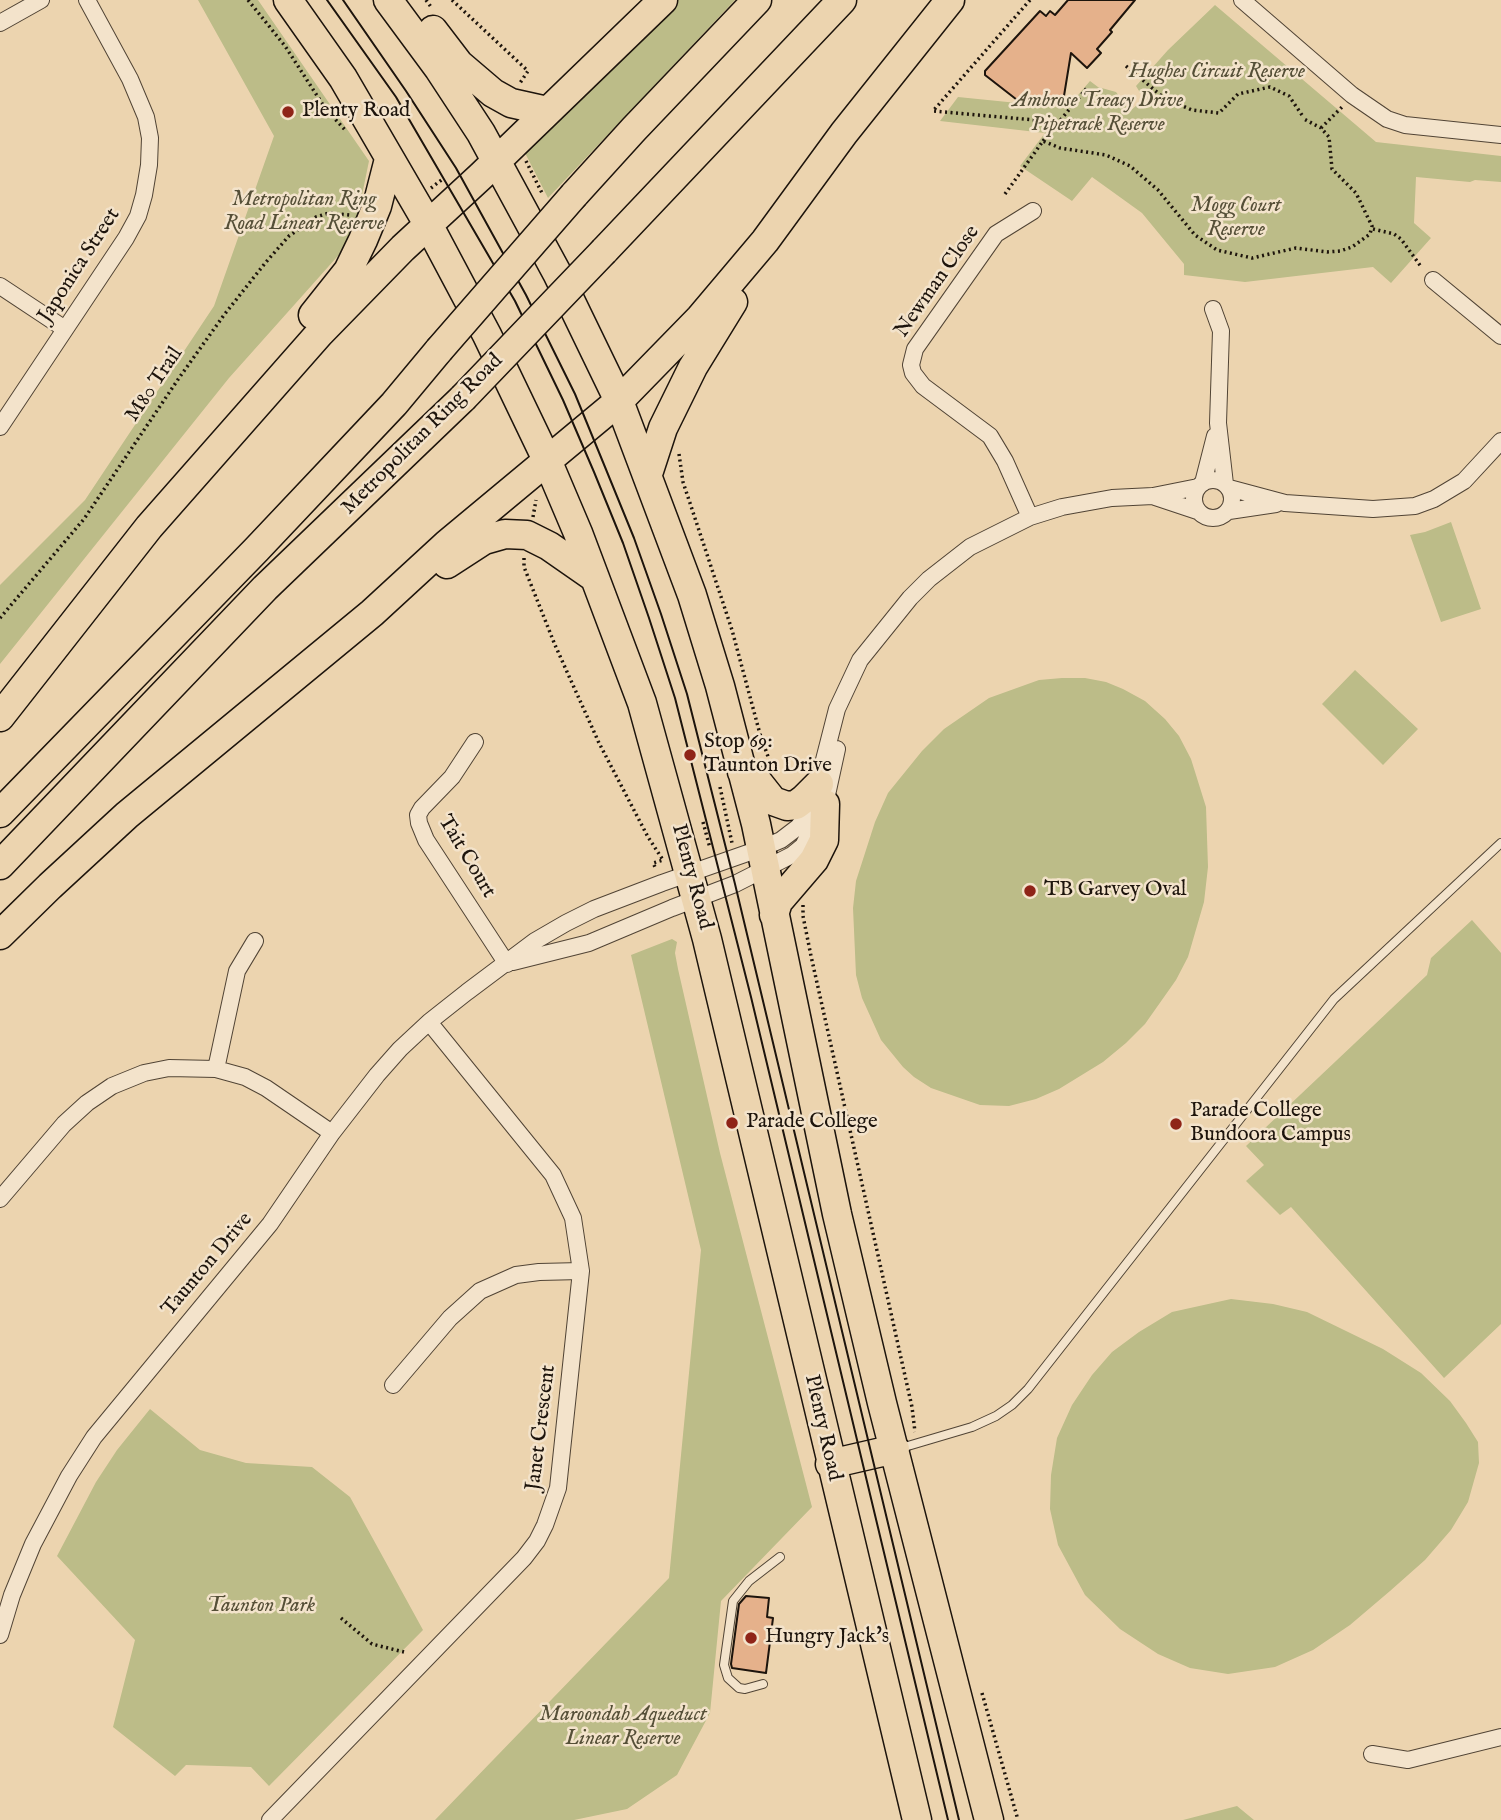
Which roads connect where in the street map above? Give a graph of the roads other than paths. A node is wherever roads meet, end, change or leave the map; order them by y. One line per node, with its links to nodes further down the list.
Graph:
1 (40, 0): 11 (street)
2 (87, 0): 22 (street, Japonica Street)
3 (288, 0): 16 (highway, Plenty Road)
4 (388, 0): 15 (highway)
5 (412, 0): 12 (highway)
6 (663, 0): 12 (highway)
7 (757, 0): 44 (highway, Metropolitan Ring Road, bridge)
8 (842, 0): 47 (highway, Metropolitan Ring Road, bridge)
9 (950, 0): 13 (highway)
10 (1242, 0): 14 (street)
11 (0, 23)
12 (547, 111): 15 (highway)
13 (844, 133): 24 (highway); 29 (highway)
14 (1501, 135)
15 (505, 152): 18 (highway); 24 (highway)
16 (389, 159): 18 (highway, Plenty Road); 37 (highway)
17 (1033, 211): 36 (street, Newman Close)
18 (419, 233): 28 (highway, Plenty Road); 37 (highway)
19 (1433, 280): 23 (street)
20 (0, 286): 22 (street)
21 (1213, 309): 25 (street)
22 (65, 329): 26 (street, Japonica Street)
23 (1501, 336)
24 (629, 391): 28 (highway); 29 (highway)
25 (1218, 423): 30 (street); 31 (street)
26 (0, 426)
27 (1501, 441): 33 (street)
28 (538, 468): 38 (highway, Plenty Road); 39 (highway)
29 (648, 474): 42 (highway)
30 (1200, 485): 31 (street); 32 (street); 34 (street)
31 (1227, 486): 33 (street); 35 (street)
32 (1153, 496): 34 (street); 36 (street)
33 (1285, 503): 35 (street)
34 (1197, 510): 35 (street)
35 (1229, 511)
36 (1030, 517): 43 (street)
37 (149, 527): 40 (highway)
38 (595, 578): 39 (highway); 48 (highway, Plenty Road)
39 (372, 613): 50 (highway)
40 (0, 717)
41 (475, 742): 52 (street, Tait Court)
42 (731, 779): 43 (highway); 46 (highway)
43 (822, 794): 46 (street); 49 (highway)
44 (0, 813)
45 (1501, 843): 59 (lane)
46 (763, 859): 48 (street); 48 (street); 49 (highway)
47 (0, 866)
48 (686, 893): 52 (street, Taunton Drive); 52 (street, Taunton Drive); 60 (highway, Plenty Road)
49 (774, 915): 59 (highway)
50 (0, 935)
51 (255, 941): 54 (street)
52 (507, 964): 53 (street, Taunton Drive)
53 (429, 1022): 55 (street, Taunton Drive); 57 (street, Janet Crescent)
54 (216, 1069): 55 (street); 56 (street)
55 (332, 1133): 62 (street, Taunton Drive)
56 (0, 1199)
57 (581, 1271): 58 (street); 67 (street, Janet Crescent)
58 (393, 1385)
59 (906, 1446): 60 (highway); 68 (highway)
60 (830, 1464): 66 (highway, Plenty Road)
61 (780, 1557): 63 (lane)
62 (0, 1635)
63 (763, 1684)
64 (1501, 1737): 65 (street)
65 (1372, 1754)
66 (910, 1818)
67 (270, 1820)
68 (989, 1820)

